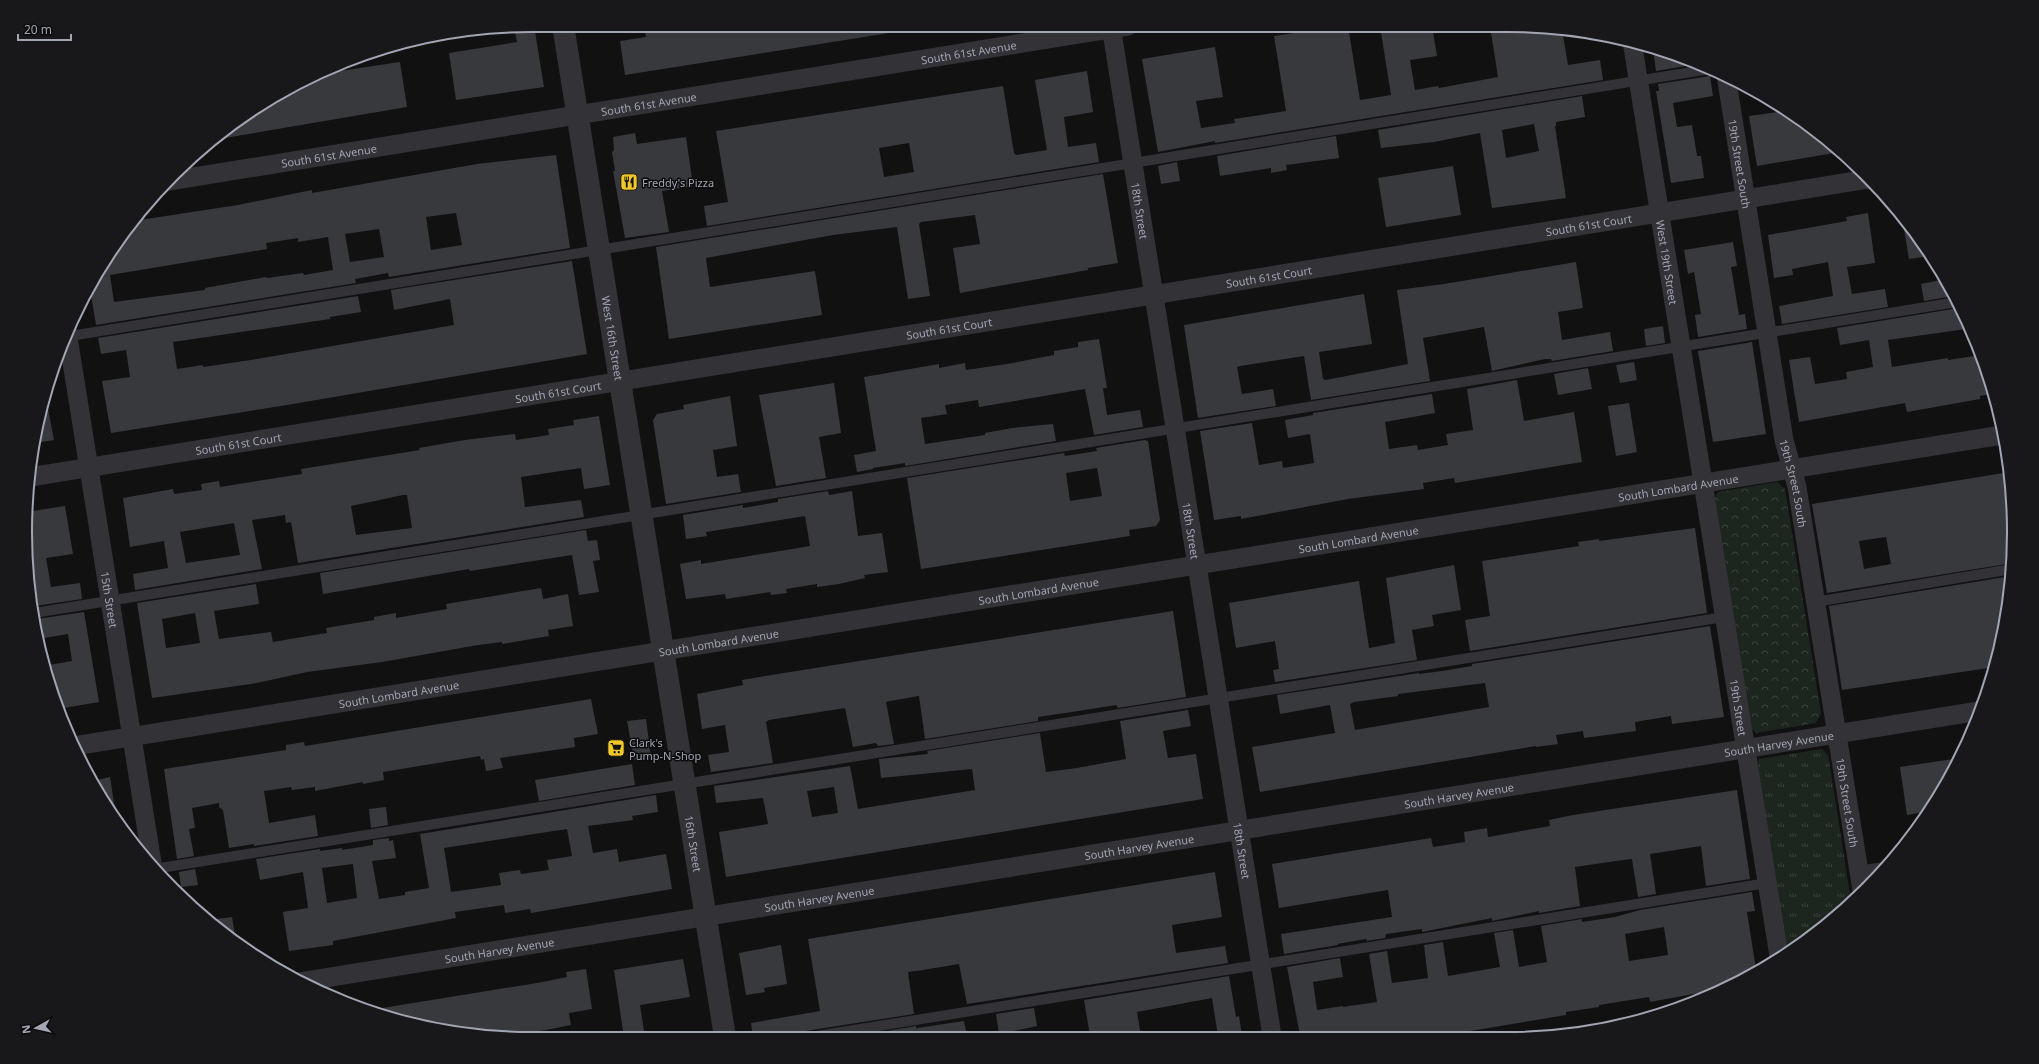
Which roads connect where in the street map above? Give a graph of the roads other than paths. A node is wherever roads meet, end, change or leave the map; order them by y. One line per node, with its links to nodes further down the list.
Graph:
1 (564, 32): 8 (street, West 16th Street)
2 (1080, 32): 8 (street, South 61st Avenue)
3 (1117, 32): 9 (street, 18th Street)
4 (1633, 48): 6 (street, West 19th Street)
5 (1700, 71): 6 (lane)
6 (1639, 81): 9 (lane); 13 (street, West 19th Street)
7 (1727, 84): 12 (street, 19th Street South)
8 (577, 115): 10 (street, South 61st Avenue); 14 (street, West 16th Street)
9 (1133, 163): 14 (lane); 15 (street, 18th Street)
10 (176, 180)
11 (1863, 180): 12 (street, South 61st Court)
12 (1745, 199): 13 (street, South 61st Court); 17 (street, 19th Street South)
13 (1659, 213): 15 (street, South 61st Court); 20 (street, West 19th Street)
14 (599, 250): 18 (lane); 21 (street, West 16th Street)
15 (1154, 295): 21 (street, South 61st Court); 22 (street, 18th Street)
16 (1951, 303): 17 (lane)
17 (1767, 332): 20 (lane); 25 (street, 19th Street South)
18 (73, 334)
19 (68, 346): 24 (street, 15th Street)
20 (1680, 346): 22 (lane); 27 (street, West 19th Street)
21 (620, 381): 24 (street, South 61st Court); 28 (street, West 16th Street)
22 (1175, 428): 28 (lane); 29 (street, 18th Street)
23 (1997, 436): 25 (street, South Lombard Avenue)
24 (89, 468): 26 (street, South 61st Court); 31 (street, 15th Street)
25 (1792, 469): 27 (street, South Lombard Avenue); 32 (street, 19th Street South)
26 (35, 476)
27 (1702, 483): 29 (street, South Lombard Avenue); 34 (street, 19th Street)
28 (641, 515): 31 (lane); 35 (street, West 16th Street)
29 (1197, 564): 35 (street, South Lombard Avenue); 36 (street, 18th Street)
30 (2006, 570): 32 (lane)
31 (110, 601): 33 (lane); 39 (street, 15th Street)
32 (1815, 602): 38 (street, 19th Street South)
33 (39, 613)
34 (1724, 617): 36 (lane); 41 (street, 19th Street)
35 (663, 651): 39 (street, South Lombard Avenue); 42 (street, 16th Street)
36 (1218, 698): 42 (lane); 43 (street, 18th Street)
37 (1973, 712): 38 (street, South Harvey Avenue)
38 (1837, 734): 41 (street, South Harvey Avenue); 47 (street, 19th Street South)
39 (132, 736): 40 (street, South Lombard Avenue); 44 (street, 15th Street)
40 (80, 745)
41 (1745, 749): 43 (street, South Harvey Avenue); 48 (street, 19th Street)
42 (684, 784): 45 (lane); 50 (street, 16th Street)
43 (1239, 830): 50 (street, South Harvey Avenue); 52 (street, 18th Street)
44 (151, 856)
45 (161, 868)
46 (1878, 868): 47 (lane)
47 (1859, 871): 49 (street, 19th Street South)
48 (1767, 883): 51 (street, 19th Street); 52 (lane)
49 (1861, 886)
50 (705, 917): 53 (street, South Harvey Avenue); 54 (street, 16th Street)
51 (1778, 952)
52 (1261, 965): 55 (lane); 56 (street, 18th Street)
53 (311, 980)
54 (724, 1032)
55 (841, 1032)
56 (1271, 1032)

